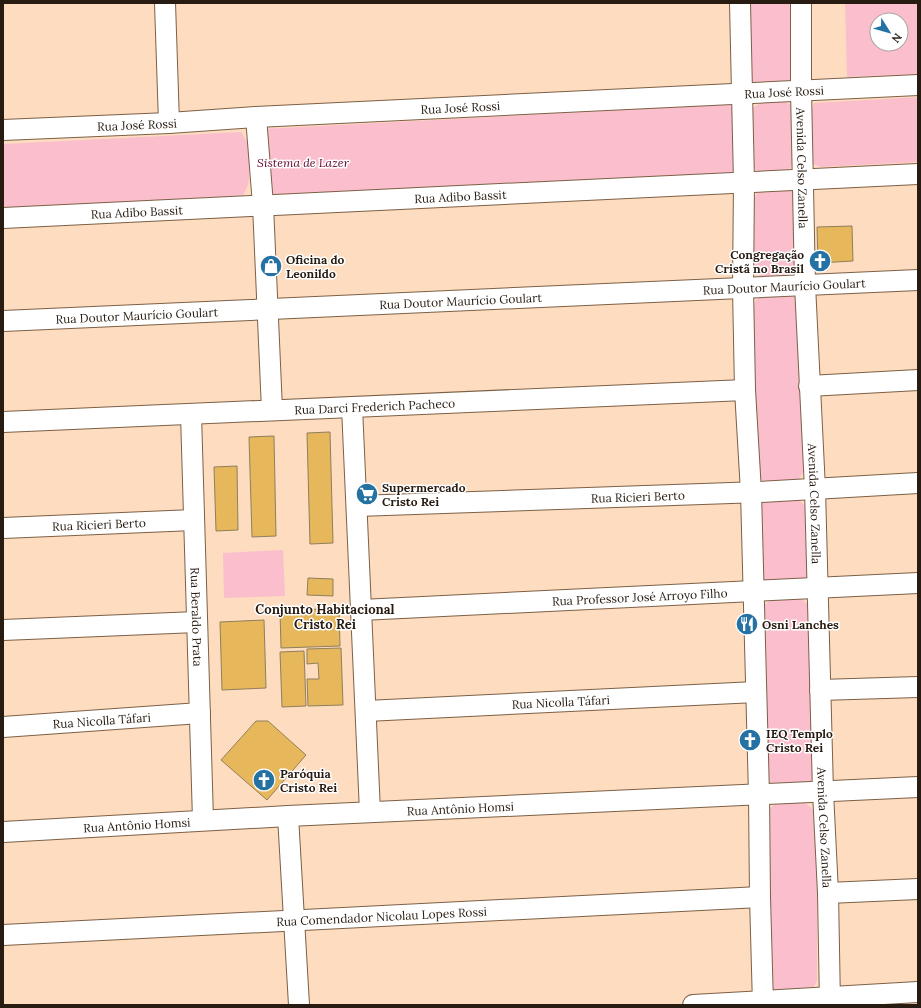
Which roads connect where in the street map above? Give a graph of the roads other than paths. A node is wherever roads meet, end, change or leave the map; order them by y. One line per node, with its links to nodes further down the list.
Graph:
1 (165, 3): 8 (street)
2 (740, 3): 6 (street)
3 (801, 3): 5 (street, Avenida Celso Zanella)
4 (918, 85): 5 (street, Rua José Rossi)
5 (801, 90): 6 (street, Rua José Rossi); 11 (street, Avenida Celso Zanella)
6 (742, 93): 7 (street, Rua José Rossi); 12 (street)
7 (256, 117): 8 (street, Rua José Rossi); 13 (street)
8 (169, 123): 9 (street, Rua José Rossi)
9 (3, 130)
10 (918, 174): 11 (street, Rua Adibo Bassit)
11 (803, 180): 12 (street, Rua Adibo Bassit); 16 (street, Avenida Celso Zanella)
12 (744, 182): 13 (street, Rua Adibo Bassit); 17 (street)
13 (264, 205): 14 (street, Rua Adibo Bassit); 18 (street)
14 (3, 218)
15 (918, 280): 16 (street, Rua Doutor Maurício Goulart)
16 (805, 285): 17 (street, Rua Doutor Maurício Goulart); 21 (street, Avenida Celso Zanella)
17 (743, 288): 18 (street, Rua Doutor Maurício Goulart); 22 (street)
18 (267, 309): 19 (street, Rua Doutor Maurício Goulart); 24 (street)
19 (3, 321)
20 (918, 380): 21 (street)
21 (809, 386): 28 (street, Avenida Celso Zanella)
22 (745, 390): 23 (street, Rua Darci Frederich Pacheco); 29 (street)
23 (352, 407): 24 (street, Rua Darci Frederich Pacheco); 30 (street)
24 (272, 410): 25 (street, Rua Darci Frederich Pacheco)
25 (191, 414): 26 (street, Rua Darci Frederich Pacheco); 31 (street, Rua Beraldo Prata)
26 (3, 422)
27 (918, 483): 28 (street, Rua Ricieri Berto)
28 (815, 489): 29 (street, Rua Ricieri Berto); 34 (street, Avenida Celso Zanella)
29 (752, 492): 30 (street, Rua Ricieri Berto); 35 (street)
30 (357, 506): 36 (street)
31 (194, 520): 32 (street, Rua Ricieri Berto); 37 (street, Rua Beraldo Prata)
32 (3, 528)
33 (918, 583): 34 (street, Rua Professor José Arroyo Filho)
34 (818, 588): 35 (street, Rua Professor José Arroyo Filho); 40 (street, Avenida Celso Zanella)
35 (754, 591): 36 (street, Rua Professor José Arroyo Filho); 41 (street)
36 (361, 610): 42 (street)
37 (197, 622): 38 (street); 43 (street, Rua Beraldo Prata)
38 (3, 630)
39 (918, 687): 40 (street)
40 (820, 690): 46 (street, Avenida Celso Zanella)
41 (756, 692): 42 (street, Rua Nicolla Táfari); 47 (street)
42 (366, 711): 48 (street)
43 (200, 713): 44 (street, Rua Nicolla Táfari); 50 (street, Rua Beraldo Prata)
44 (3, 727)
45 (918, 788): 46 (street, Rua Antônio Homsi)
46 (823, 792): 47 (street, Rua Antônio Homsi); 53 (street, Avenida Celso Zanella)
47 (760, 795): 48 (street, Rua Antônio Homsi); 54 (street)
48 (370, 812): 49 (street, Rua Antônio Homsi)
49 (288, 816): 50 (street, Rua Antônio Homsi); 55 (street)
50 (203, 820): 51 (street, Rua Antônio Homsi)
51 (3, 832)
52 (918, 889): 53 (street)
53 (828, 893): 58 (street, Avenida Celso Zanella)
54 (760, 897): 55 (street, Rua Comendador Nicolau Lopes Rossi); 59 (street)
55 (294, 920): 56 (street, Rua Comendador Nicolau Lopes Rossi); 60 (street)
56 (3, 935)
57 (918, 992): 58 (street)
58 (830, 1001): 59 (street)
59 (763, 1003): 61 (street)
60 (299, 1005)
61 (693, 1005)

